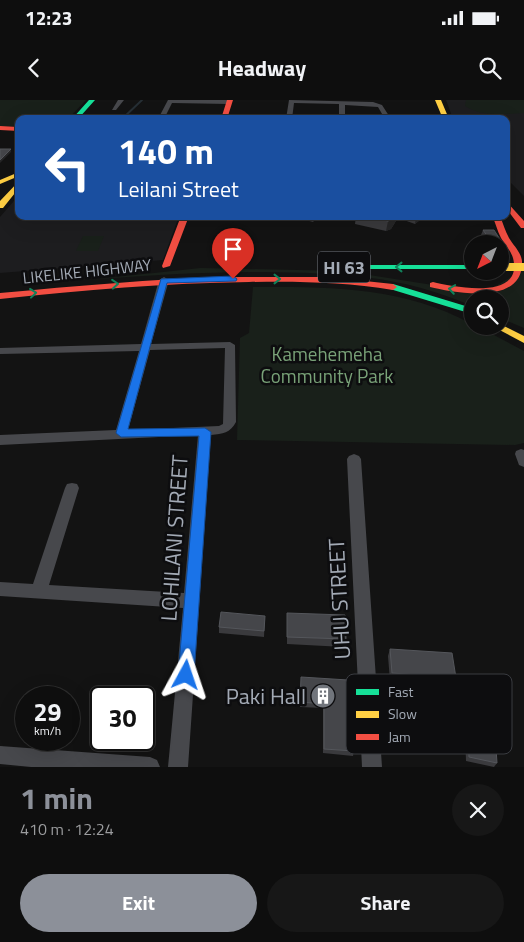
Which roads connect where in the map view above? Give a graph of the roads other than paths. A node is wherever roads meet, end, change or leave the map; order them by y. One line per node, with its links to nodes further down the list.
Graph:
1 (92, 100): 9 (main road)
2 (121, 100): 8 (street)
3 (292, 100): 7 (street); 12 (street)
4 (426, 100): 15 (main road)
5 (438, 100): 16 (main road)
6 (230, 101): 10 (street); 11 (main road)
7 (342, 103): 13 (street); 14 (street)
8 (114, 109)
9 (79, 115)
10 (163, 115)
11 (225, 115)
12 (290, 115)
13 (342, 115)
14 (385, 115)
15 (432, 115)
16 (444, 115)
17 (0, 128): 18 (main road)
18 (15, 129)
19 (15, 176): 20 (main road)
20 (0, 182)
21 (15, 185): 22 (main road)
22 (0, 186)
23 (15, 187): 25 (main road)
24 (510, 191): 27 (main road)
25 (0, 206)
26 (510, 207): 31 (main road)
27 (524, 208)
28 (184, 220): 33 (main road)
29 (498, 220): 35 (main road, one-way to 35)
30 (505, 220): 32 (main road)
31 (524, 226)
32 (524, 248)
33 (167, 266)
34 (328, 266): 36 (main road, HI 63, one-way to 34)
35 (251, 267)
36 (464, 267)
37 (509, 267): 38 (main road, bridge)
38 (524, 267)
39 (164, 280): 40 (main road, LIKELIKE HIGHWAY / HI 63, one-way to 39); 41 (main road, LIKELIKE HIGHWAY / HI 63, one-way to 41); 46 (street)
40 (0, 296)
41 (464, 310)
42 (509, 328): 44 (main road)
43 (509, 332): 45 (main road)
44 (524, 334)
45 (524, 340)
46 (144, 346): 47 (street); 48 (street); 49 (street)
47 (0, 351)
48 (205, 432): 49 (street); 55 (street, LOHILANI STREET)
49 (121, 433): 50 (street)
50 (0, 440)
51 (354, 458): 56 (street, UHU STREET)
52 (72, 488): 54 (street)
53 (0, 589): 54 (street)
54 (38, 591): 55 (street)
55 (192, 601): 60 (street, LOHILANI STREET)
56 (367, 674)
57 (371, 754): 61 (street, UHU STREET)
58 (0, 755): 59 (street)
59 (150, 767)
60 (178, 767)
61 (372, 767)

